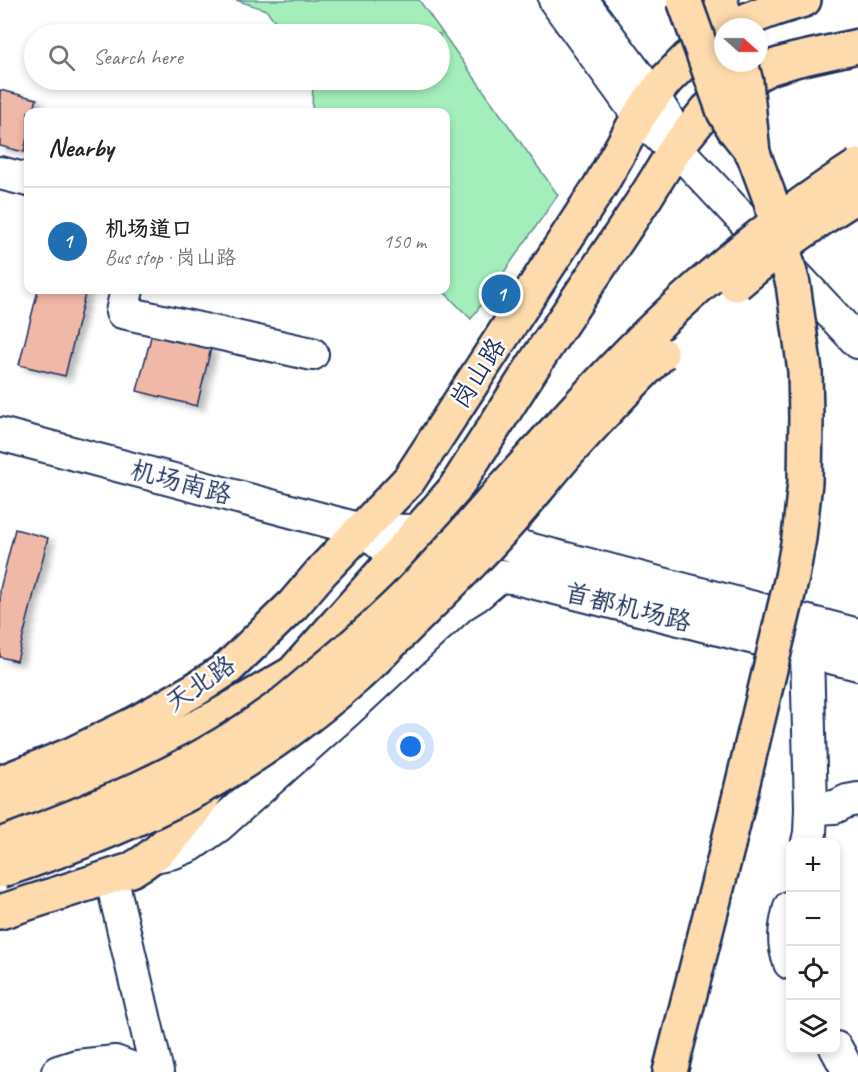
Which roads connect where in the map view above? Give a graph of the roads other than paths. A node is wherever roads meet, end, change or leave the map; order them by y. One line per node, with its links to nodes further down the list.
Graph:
1 (555, 0): 11 (street)
2 (581, 0): 11 (street)
3 (684, 0): 13 (main road, bridge)
4 (720, 0): 6 (main road)
5 (804, 0): 7 (main road)
6 (726, 18)
7 (753, 18)
8 (714, 40): 11 (main road)
9 (858, 46): 12 (main road)
10 (743, 72): 13 (main road, bridge)
11 (646, 106): 12 (street); 22 (main road, 岗山路)
12 (676, 148): 19 (street); 23 (main road, 岗山路)
13 (753, 153): 46 (main road, bridge)
14 (858, 166): 35 (main road, bridge)
15 (0, 173): 16 (street)
16 (24, 179)
17 (858, 195): 37 (main road, bridge)
18 (126, 294): 20 (street)
19 (858, 342)
20 (312, 354)
21 (0, 434): 22 (street, 机场南路)
22 (362, 530): 23 (street, 首都机场路); 24 (street); 30 (main road, 天北路)
23 (418, 531): 24 (main road, 岗山路); 26 (street, 首都机场路)
24 (397, 556): 25 (street, 首都机场路); 29 (main road, 天北路)
25 (499, 576): 27 (street, 首都机场路); 36 (street)
26 (858, 635)
27 (807, 652): 28 (street, 首都机场路); 32 (street)
28 (858, 664)
29 (293, 673): 33 (main road, 天北路); 36 (main road, 天北路)
30 (0, 783)
31 (858, 799): 32 (street)
32 (811, 808): 34 (street)
33 (0, 812)
34 (809, 838)
35 (0, 845)
36 (154, 856): 38 (main road, 天北路)
37 (0, 871)
38 (111, 876): 39 (main road, 天北路); 45 (street)
39 (0, 912)
40 (786, 922): 41 (street)
41 (786, 953)
42 (839, 1054): 47 (street)
43 (58, 1072): 44 (street)
44 (141, 1072)
45 (157, 1072)
46 (670, 1072)
47 (849, 1072)

